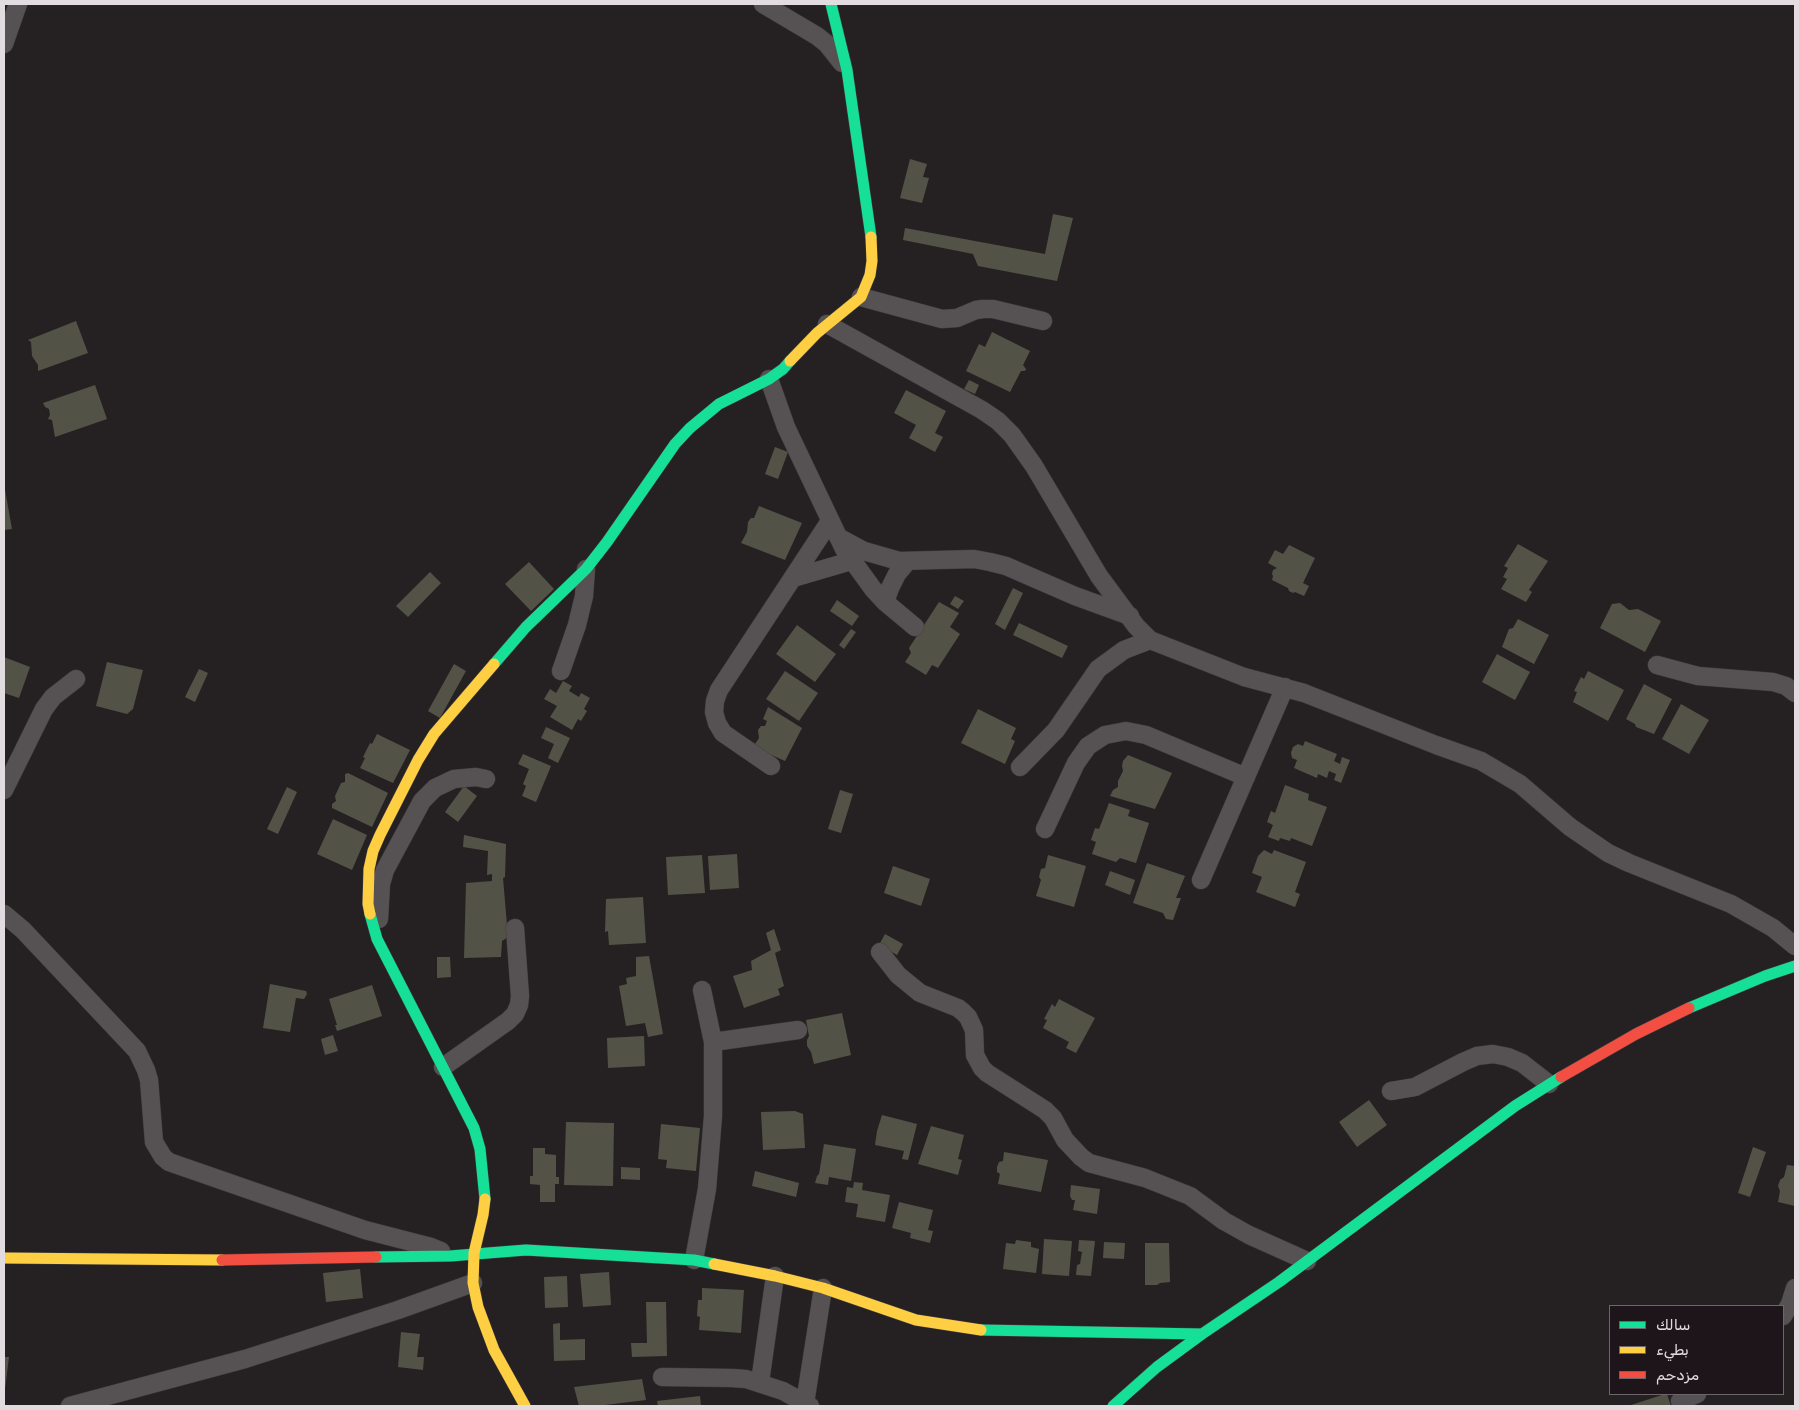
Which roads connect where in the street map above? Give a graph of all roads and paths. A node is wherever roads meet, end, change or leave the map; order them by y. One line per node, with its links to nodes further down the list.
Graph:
1 (18, 4): 4 (street)
2 (762, 4): 5 (street)
3 (831, 4): 5 (street)
4 (4, 44)
5 (847, 70): 6 (street)
6 (861, 297): 7 (street); 8 (street)
7 (1043, 322)
8 (827, 324): 9 (street); 17 (street)
9 (769, 379): 10 (street); 14 (street)
10 (830, 521): 11 (street); 15 (street)
11 (838, 537): 12 (street); 13 (street)
12 (851, 561): 15 (street); 16 (street)
13 (907, 562): 16 (street); 17 (street)
14 (586, 568): 21 (street); 34 (street)
15 (793, 578): 25 (street)
16 (885, 602): 18 (street)
17 (1130, 616): 19 (street)
18 (915, 628)
19 (1150, 640): 23 (street); 26 (street)
20 (1657, 665): 24 (street)
21 (561, 671)
22 (76, 679): 29 (street)
23 (1285, 687): 27 (street); 35 (street)
24 (1795, 693)
25 (771, 766)
26 (1020, 767)
27 (1246, 777): 30 (street); 31 (street)
28 (486, 779): 34 (street)
29 (4, 790)
30 (1045, 829)
31 (1201, 880)
32 (4, 914): 45 (street)
33 (515, 928): 41 (street)
34 (377, 940): 41 (street)
35 (1795, 946)
36 (880, 952): 48 (street)
37 (1795, 966): 42 (street)
38 (702, 990): 40 (street)
39 (798, 1030): 40 (street)
40 (713, 1042): 47 (street)
41 (443, 1067): 44 (street)
42 (1549, 1084): 43 (street); 48 (street)
43 (1391, 1091)
44 (474, 1253): 45 (street); 47 (street); 50 (street)
45 (450, 1256): 46 (street)
46 (4, 1258)
47 (694, 1260): 49 (street)
48 (1307, 1261): 54 (street)
49 (775, 1276): 51 (street); 56 (street)
50 (473, 1283): 60 (street); 61 (street)
51 (823, 1288): 54 (street); 59 (street)
52 (1795, 1288): 53 (street)
53 (1784, 1314)
54 (1202, 1334): 62 (street)
55 (662, 1377): 56 (street)
56 (760, 1382): 59 (street)
57 (1695, 1395): 58 (street)
58 (1680, 1401)
59 (808, 1404)
60 (70, 1406)
61 (525, 1406)
62 (1113, 1406)

